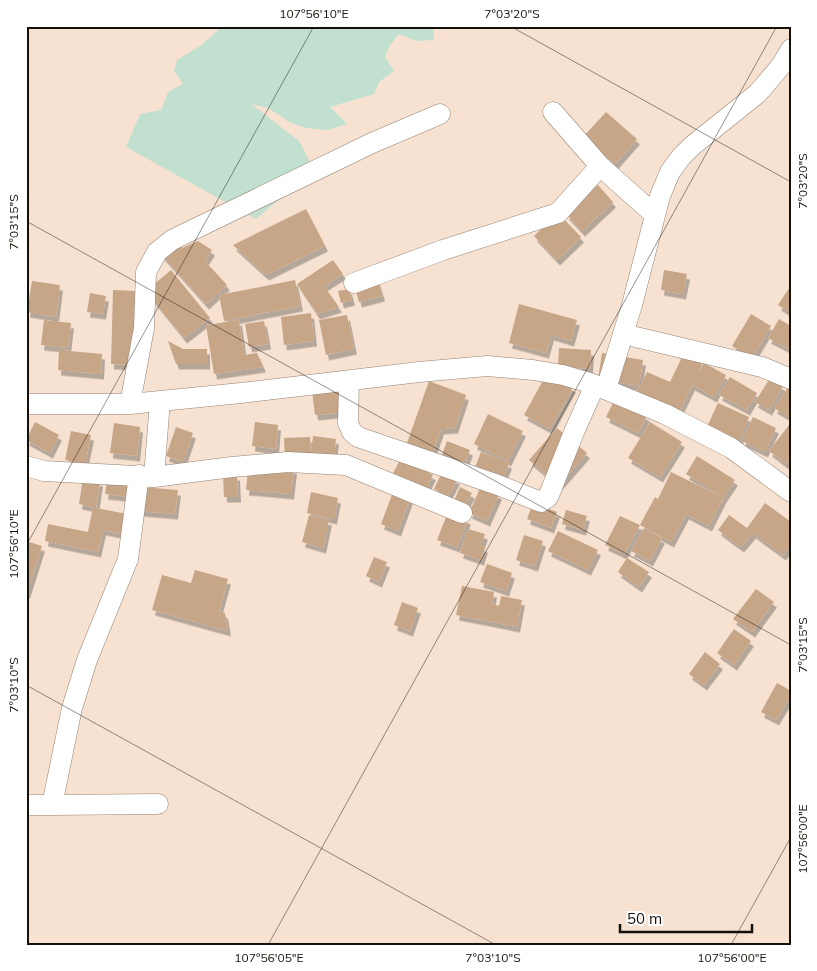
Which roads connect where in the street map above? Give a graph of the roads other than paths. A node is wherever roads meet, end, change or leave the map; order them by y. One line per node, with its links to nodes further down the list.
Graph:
1 (791, 49): 5 (street)
2 (554, 112): 4 (street)
3 (440, 114): 13 (street)
4 (600, 166): 5 (street); 6 (street)
5 (655, 215): 7 (street)
6 (354, 283)
7 (623, 334): 8 (street); 10 (street)
8 (791, 379)
9 (349, 381): 10 (street); 10 (street); 11 (street)
10 (600, 387): 16 (street)
11 (160, 401): 13 (street); 15 (street)
12 (26, 404): 13 (street)
13 (130, 404)
14 (26, 466): 15 (street)
15 (146, 476): 17 (street); 20 (street)
16 (791, 492)
17 (462, 513)
18 (158, 804): 20 (street)
19 (26, 805): 20 (street)
20 (52, 805)

